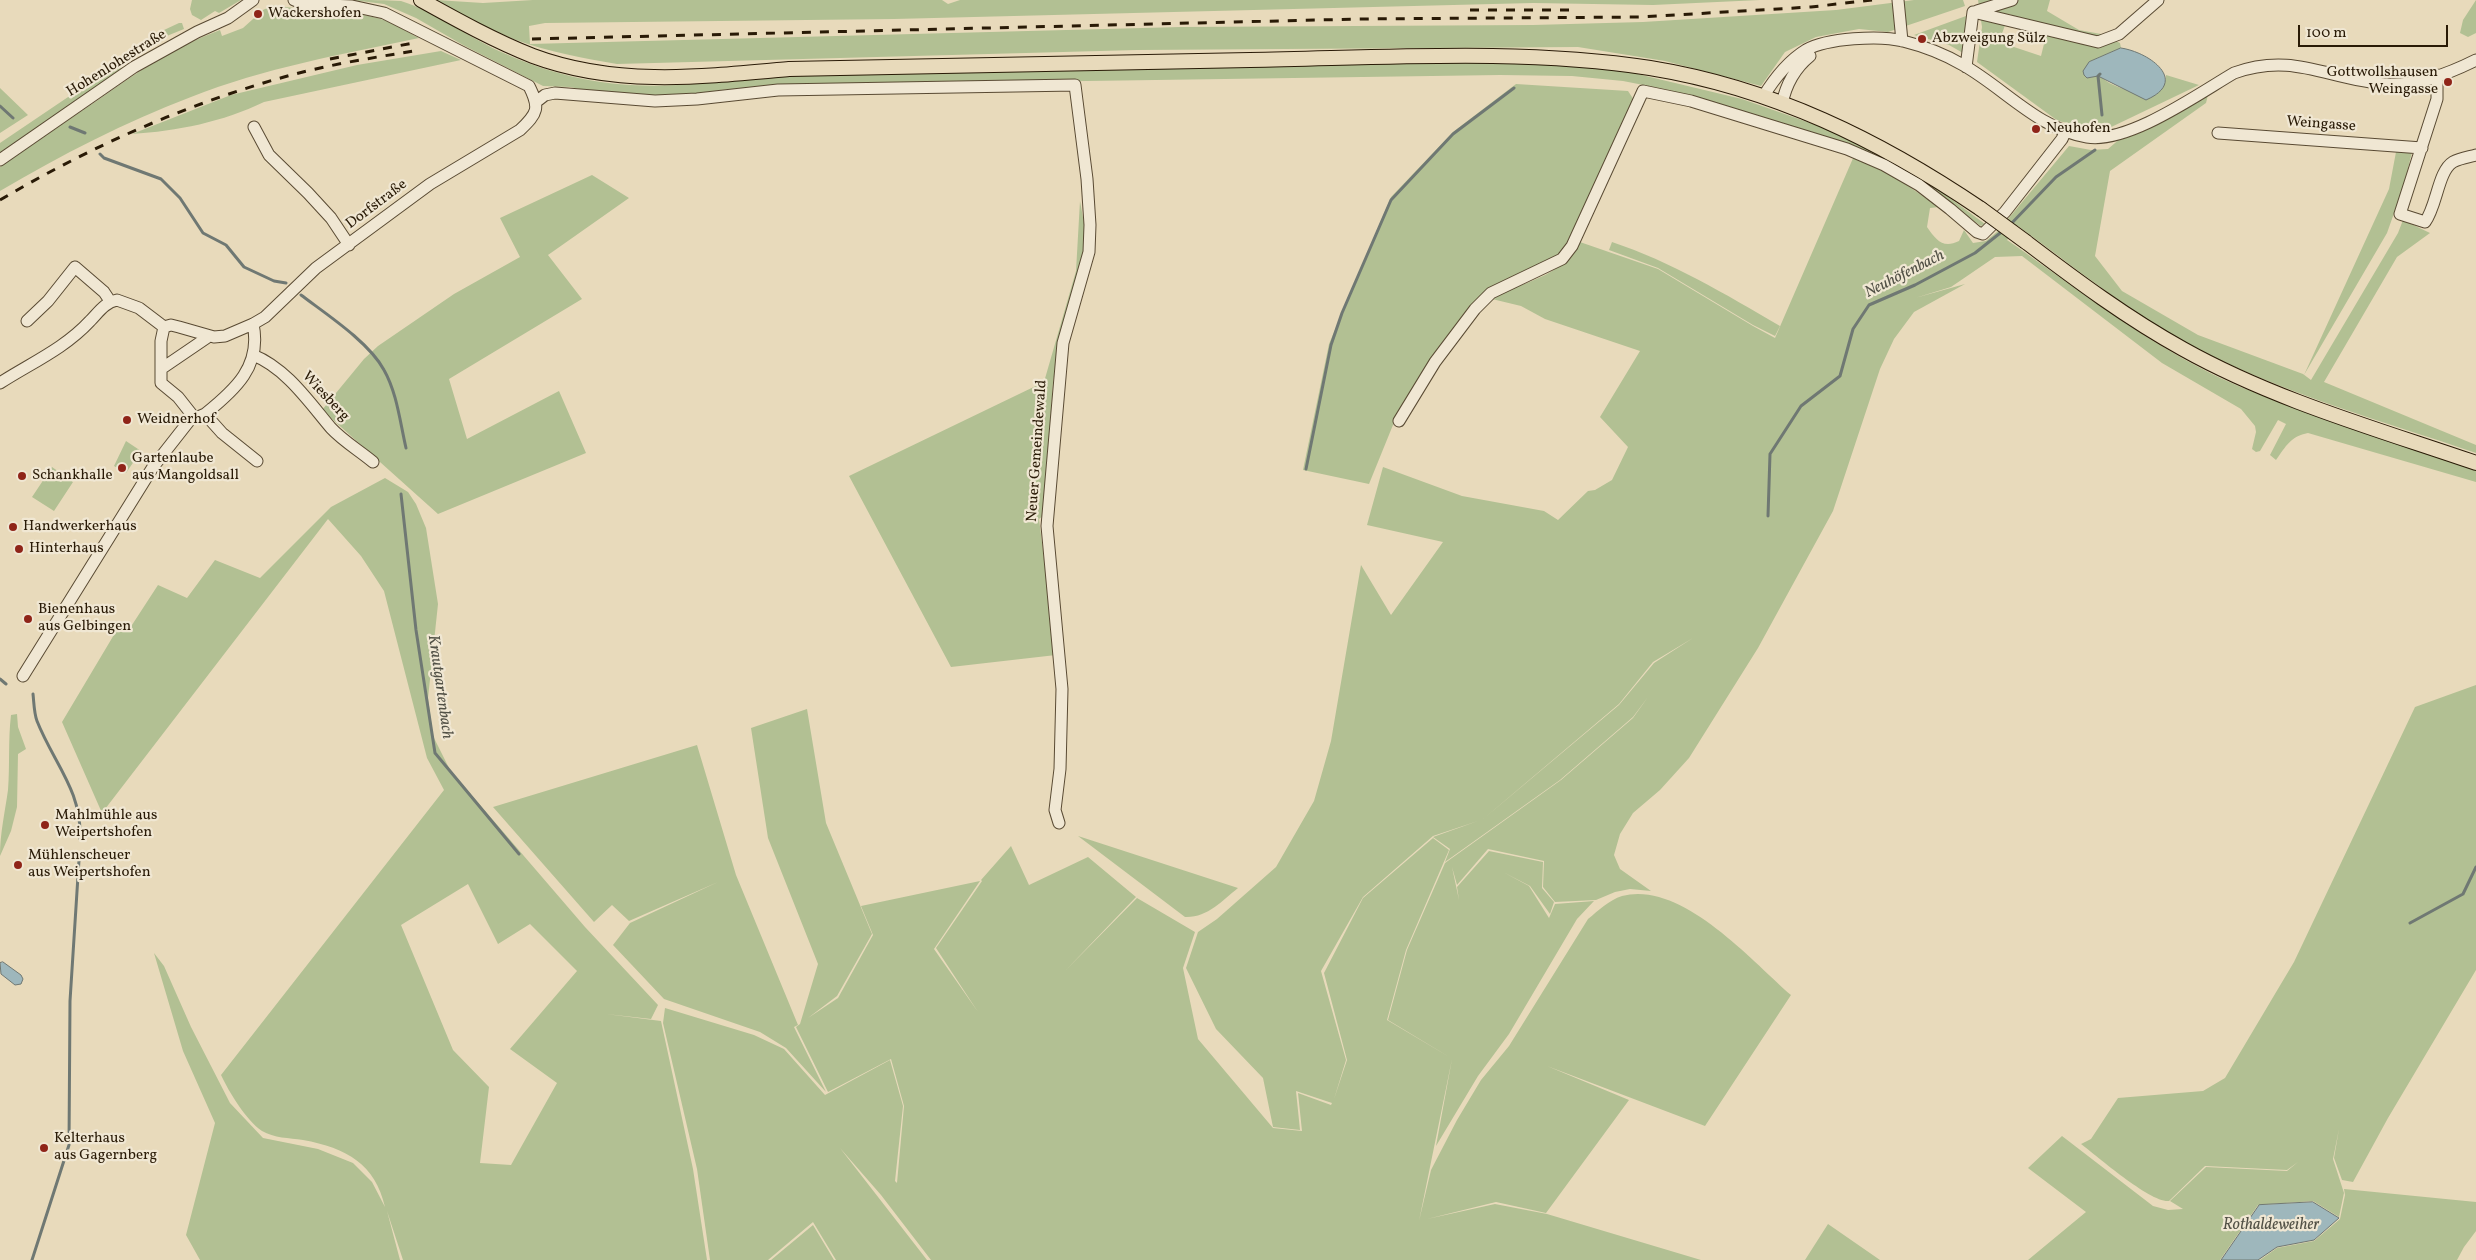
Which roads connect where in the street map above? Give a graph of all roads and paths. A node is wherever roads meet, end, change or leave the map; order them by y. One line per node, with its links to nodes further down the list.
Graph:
1 (253, 0): 21 (street, Hohenlohestraße)
2 (294, 0): 14 (street)
3 (421, 0): 13 (main road)
4 (1898, 0): 8 (street)
5 (2012, 0): 7 (street)
6 (2158, 0): 7 (street)
7 (1973, 12): 11 (street)
8 (1902, 41): 9 (street); 11 (street)
9 (1830, 43): 13 (street); 15 (street)
10 (2476, 60): 12 (street)
11 (1966, 67): 17 (street)
12 (2437, 75): 17 (street); 19 (street)
13 (1763, 97): 15 (main road)
14 (536, 102): 22 (street, Dorfstraße); 38 (street, Neuer Gemeindewald)
15 (1782, 104): 36 (main road, bridge)
16 (254, 127): 22 (street)
17 (2066, 130): 33 (street)
18 (2218, 133): 19 (street, Weingasse)
19 (2422, 148): 20 (street)
20 (2476, 155)
21 (0, 160)
22 (349, 245): 25 (street, Dorfstraße)
23 (110, 302): 24 (street); 26 (street); 30 (street)
24 (27, 321)
25 (253, 324): 27 (street, Dorfstraße); 28 (street)
26 (164, 327): 27 (street, Dorfstraße); 29 (street)
27 (208, 337): 29 (street)
28 (253, 355): 31 (street); 35 (street, Wiesberg)
29 (161, 370): 32 (street)
30 (0, 383)
31 (205, 414): 32 (street); 34 (street)
32 (193, 416): 37 (street)
33 (1399, 420)
34 (257, 461)
35 (373, 462)
36 (2476, 463)
37 (23, 676)
38 (1059, 823)

